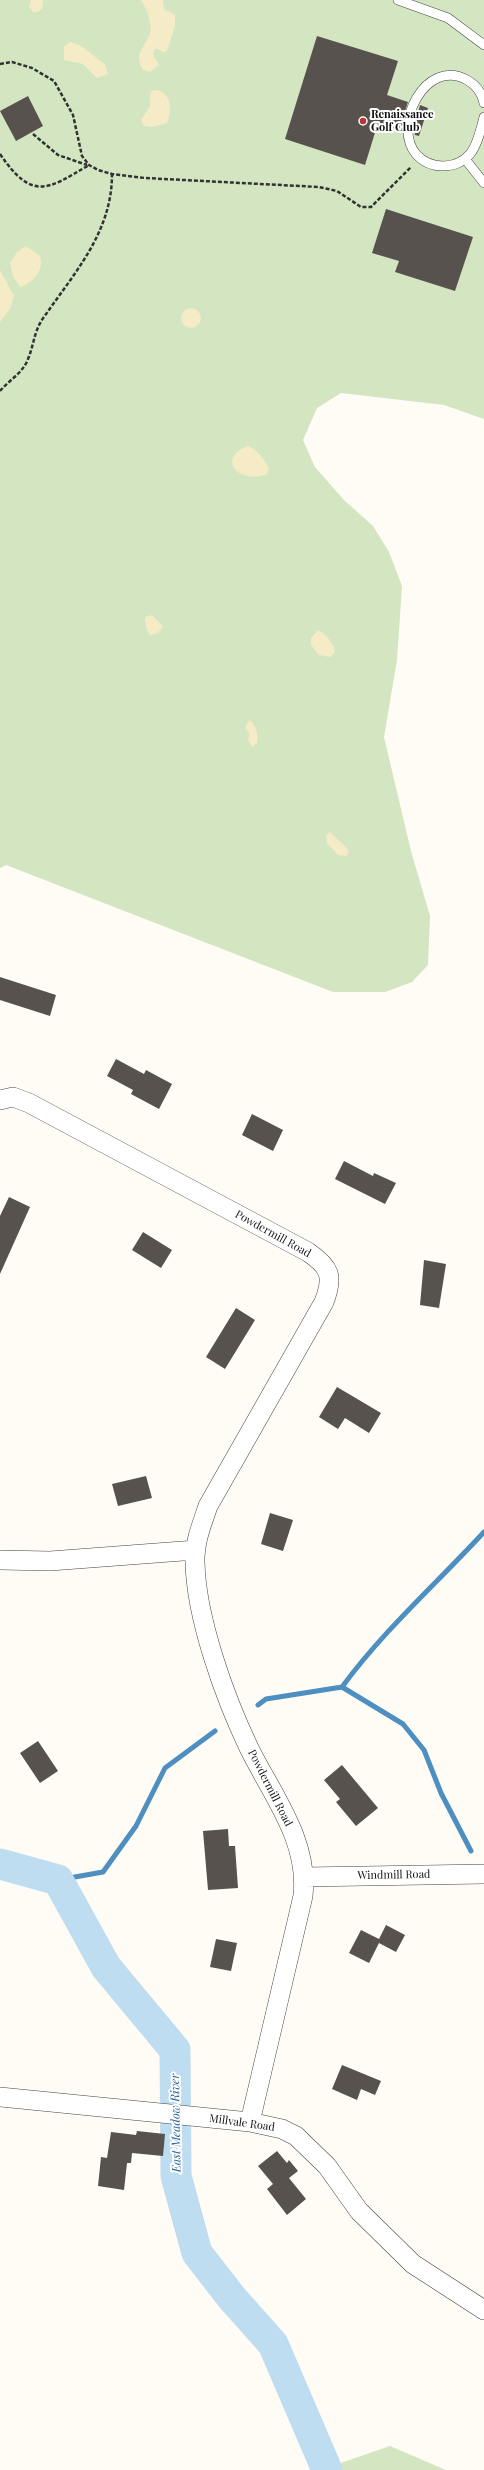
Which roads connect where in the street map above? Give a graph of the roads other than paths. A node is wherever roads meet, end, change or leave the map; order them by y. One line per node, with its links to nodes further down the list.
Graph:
1 (398, 0): 2 (lane)
2 (484, 45)
3 (483, 97): 6 (lane)
4 (484, 118): 5 (lane)
5 (482, 131): 6 (lane)
6 (465, 159): 7 (lane)
7 (484, 183)
8 (0, 1100): 9 (street, Powdermill Road)
9 (196, 1550): 10 (street); 12 (street, Powdermill Road)
10 (0, 1560)
11 (484, 1874): 12 (street, Windmill Road)
12 (305, 1877): 14 (street, Powdermill Road)
13 (0, 2097): 14 (street, Millvale Road)
14 (250, 2122): 15 (street, Millvale Road)
15 (484, 2310)

